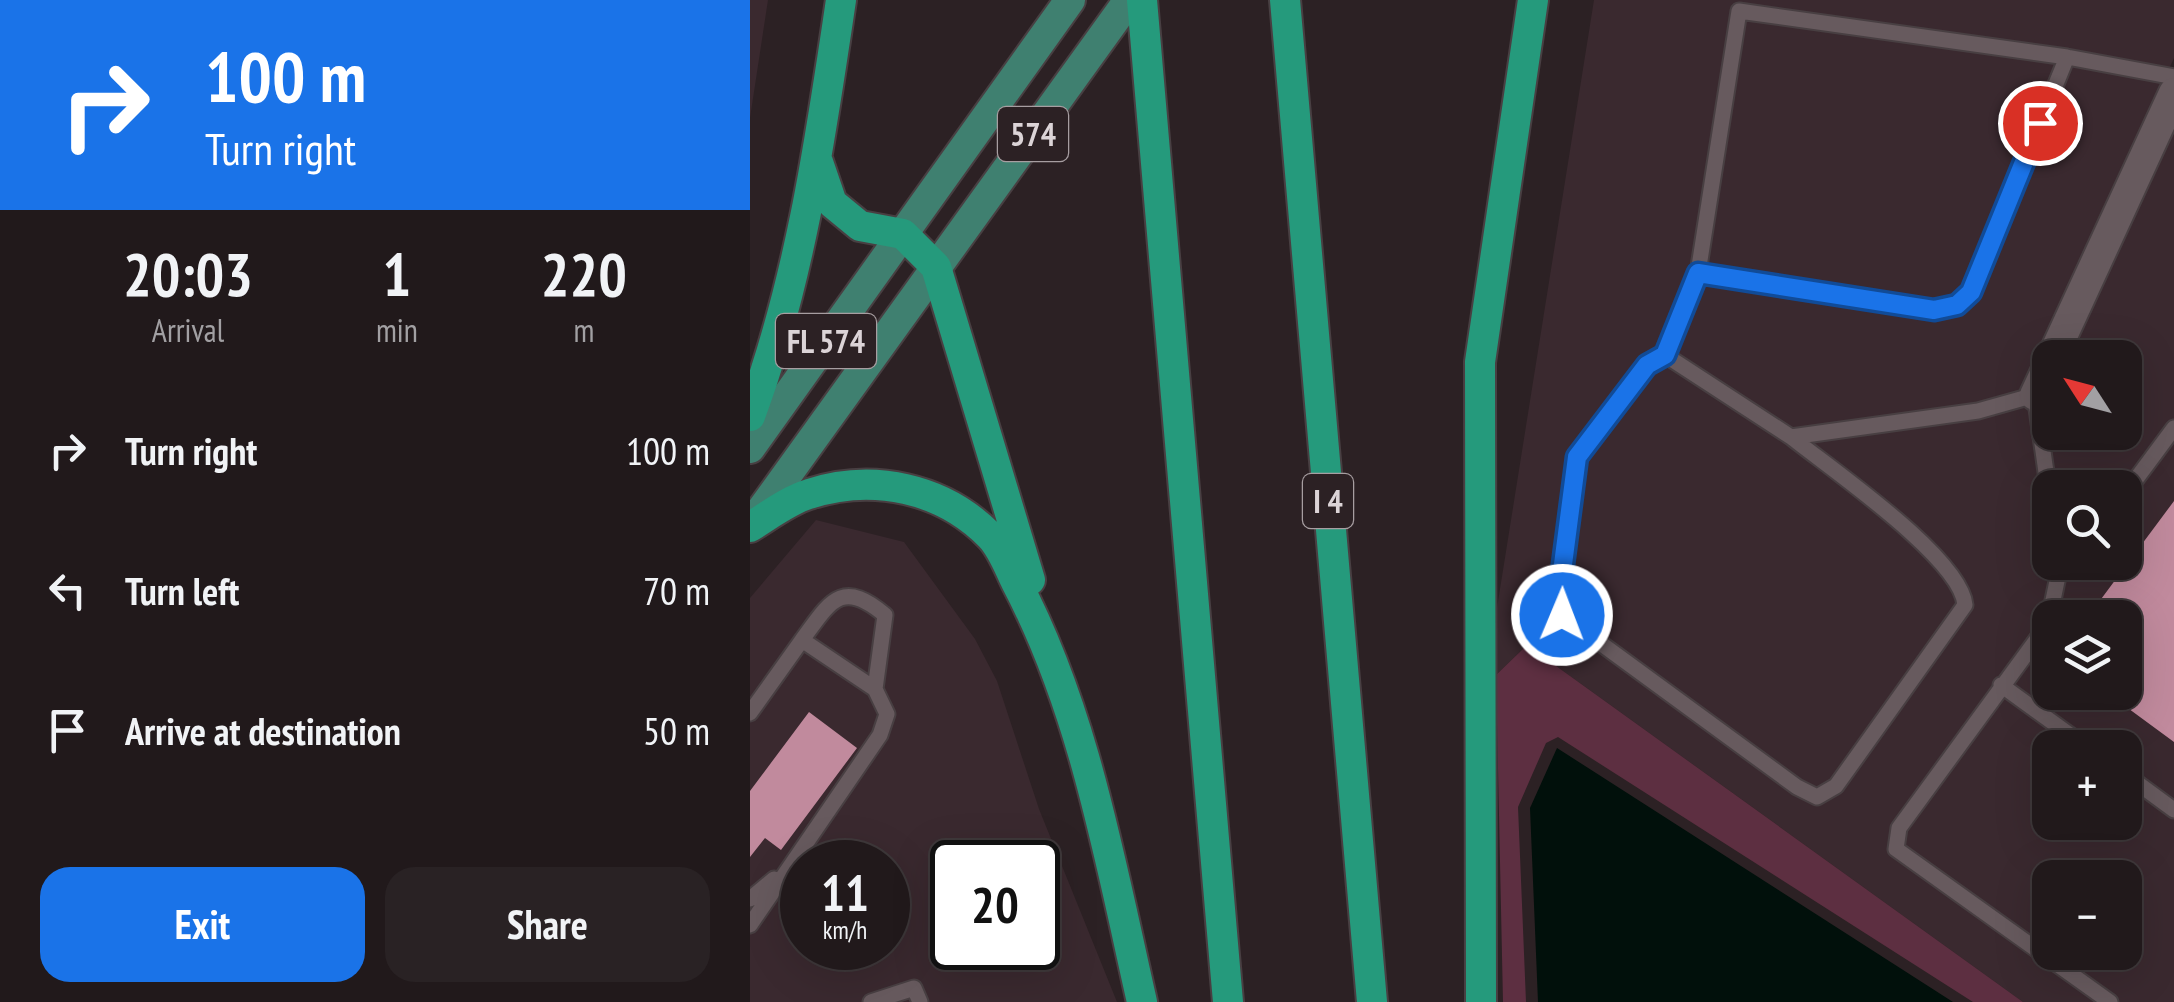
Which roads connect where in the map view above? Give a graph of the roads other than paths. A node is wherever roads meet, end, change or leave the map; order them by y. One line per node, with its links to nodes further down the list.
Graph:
1 (842, 0): 10 (highway)
2 (1070, 0): 11 (main road, FL 574)
3 (1129, 0): 12 (main road, 574)
4 (1142, 0): 40 (highway)
5 (1284, 0): 41 (highway, I 4)
6 (1534, 0): 42 (highway)
7 (2067, 57): 8 (lane); 13 (lane); 13 (lane)
8 (2174, 77)
9 (2174, 94): 14 (street)
10 (818, 162): 11 (highway); 17 (highway)
11 (903, 234): 12 (highway); 20 (main road, FL 574)
12 (936, 267): 22 (main road, 574); 29 (highway)
13 (1698, 273): 15 (lane)
14 (2060, 340)
15 (1665, 355): 19 (lane); 19 (lane)
16 (2032, 396): 19 (lane)
17 (750, 416)
18 (2174, 428): 21 (lane)
19 (1791, 437)
20 (750, 448)
21 (2142, 471)
22 (750, 527): 29 (highway)
23 (2057, 580): 25 (lane)
24 (802, 640): 26 (lane); 26 (lane); 27 (lane)
25 (2000, 685): 28 (lane); 43 (lane)
26 (875, 689): 32 (lane)
27 (750, 714)
28 (2063, 730)
29 (1088, 772): 39 (highway)
30 (2142, 786): 31 (lane)
31 (2174, 810)
32 (807, 840)
33 (780, 874): 35 (lane)
34 (780, 880): 36 (lane)
35 (750, 899)
36 (750, 925)
37 (871, 1002): 38 (lane)
38 (920, 1002)
39 (1142, 1002)
40 (1228, 1002)
41 (1372, 1002)
42 (1481, 1002)
43 (2110, 1002)

